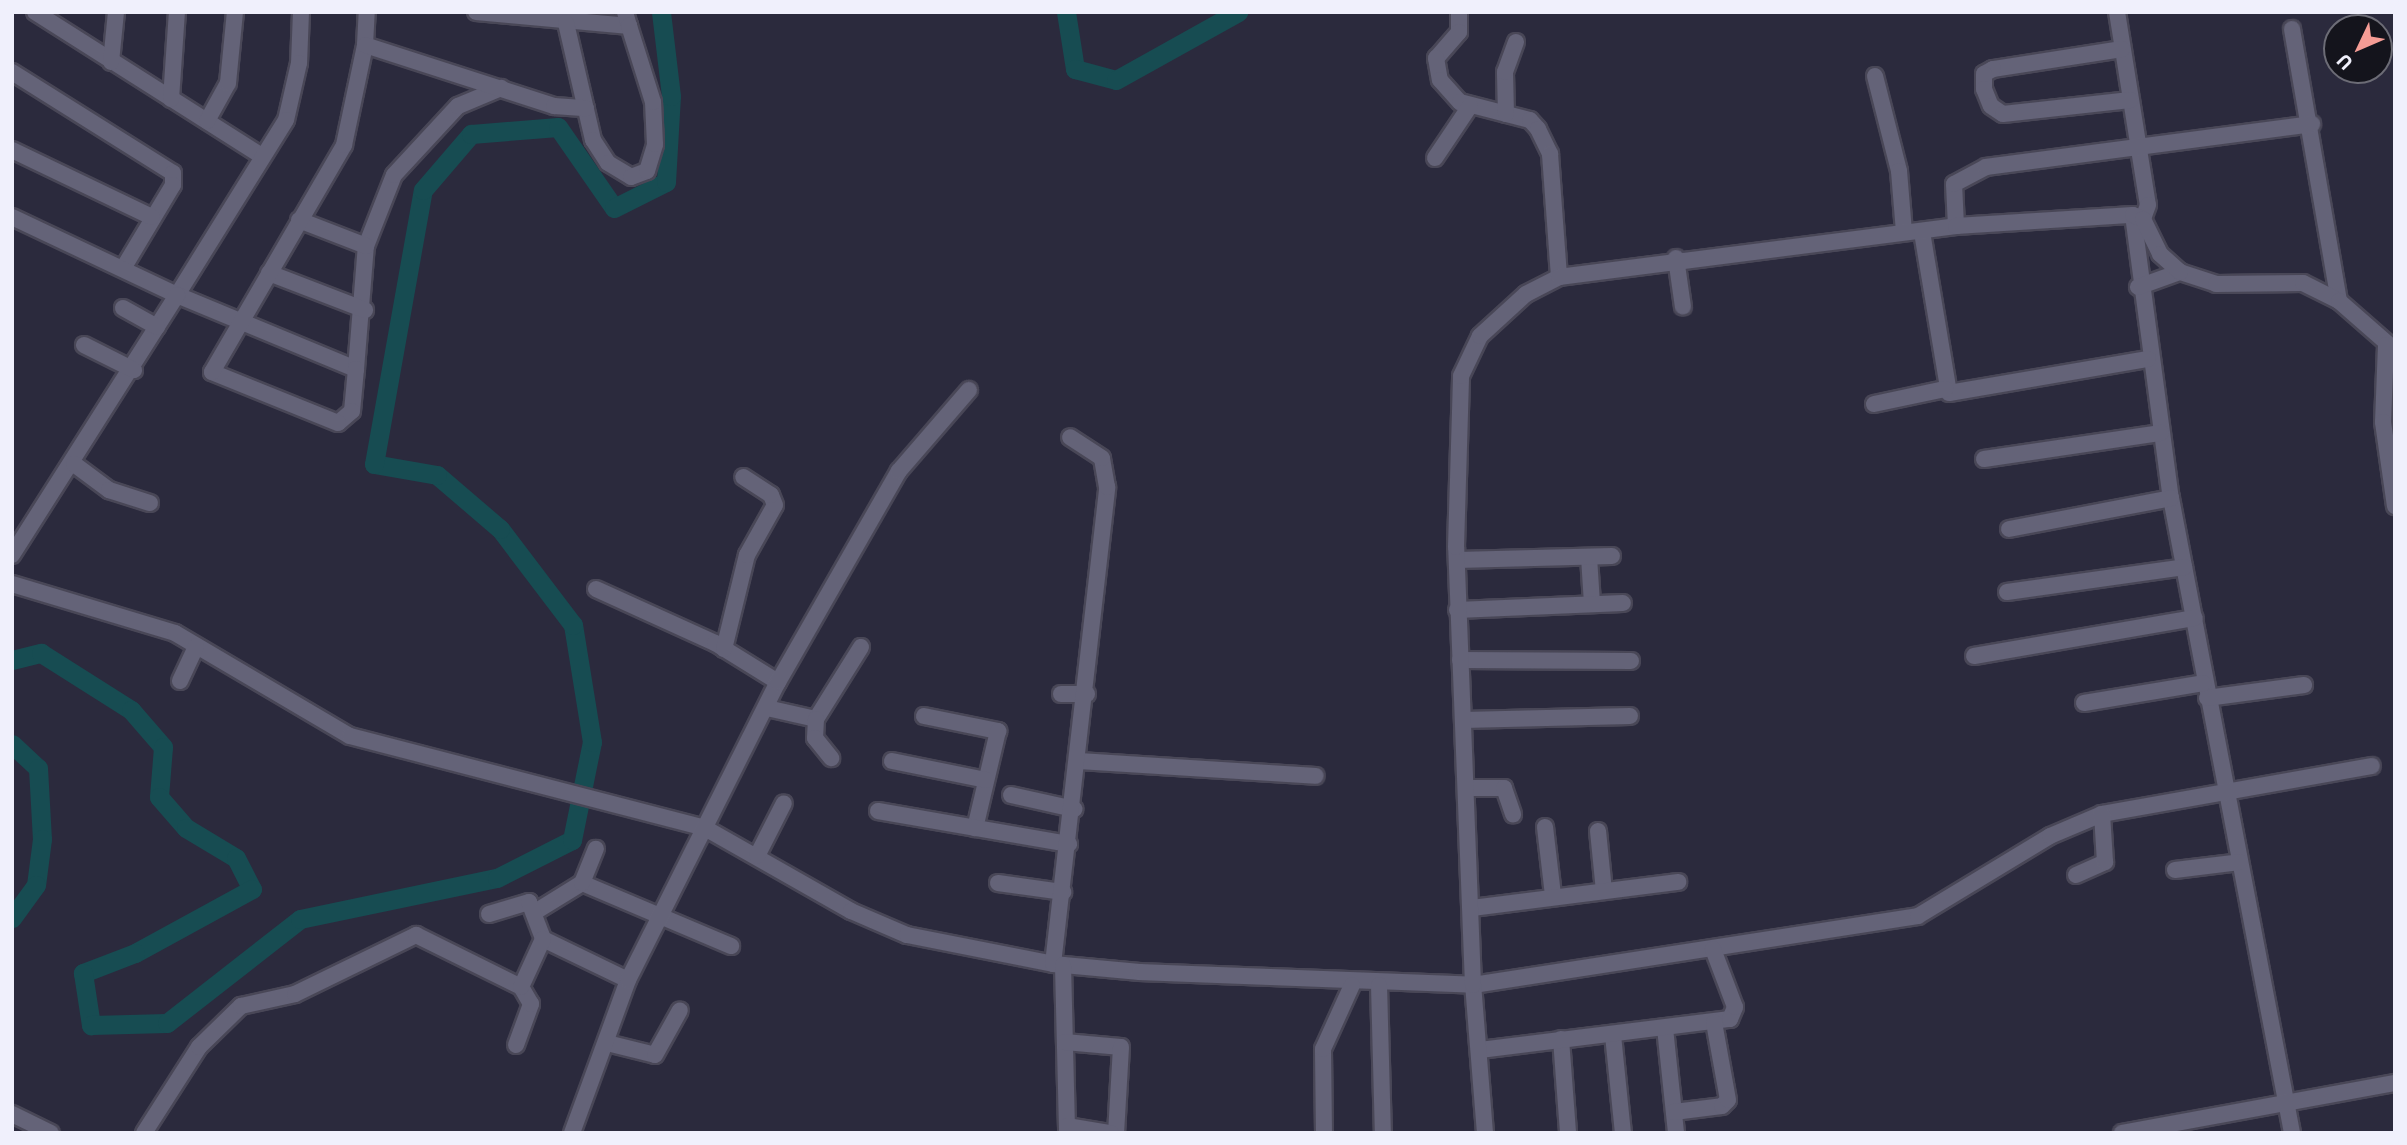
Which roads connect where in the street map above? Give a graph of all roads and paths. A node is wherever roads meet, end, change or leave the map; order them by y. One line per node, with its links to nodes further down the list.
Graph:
1 (35, 12): 16 (street)
2 (116, 12): 16 (street)
3 (177, 12): 20 (street)
4 (235, 12): 25 (street)
5 (301, 12): 29 (street)
6 (366, 12): 14 (street)
7 (476, 12): 11 (street)
8 (1459, 12): 22 (street)
9 (2117, 12): 15 (street)
10 (627, 19): 11 (street); 23 (street)
11 (566, 23): 23 (street)
12 (2291, 30): 26 (street)
13 (1516, 42): 24 (street)
14 (365, 45): 19 (street); 34 (street)
15 (2122, 49): 21 (street); 21 (street)
16 (111, 62): 20 (street)
17 (12, 72): 32 (street)
18 (1875, 76): 36 (street)
19 (501, 88): 23 (street); 38 (street)
20 (171, 99): 25 (street)
21 (2130, 100): 27 (street)
22 (1470, 106): 24 (street); 30 (street)
23 (586, 108)
24 (1506, 114): 43 (street)
25 (206, 121): 29 (street)
26 (2312, 124): 27 (street); 46 (street)
27 (2139, 146): 33 (street); 35 (street)
28 (12, 150): 32 (street)
29 (262, 156): 45 (street)
30 (1435, 158)
31 (12, 217): 40 (street)
32 (152, 217): 40 (street)
33 (2138, 217): 35 (street); 41 (street); 44 (street)
34 (299, 220): 38 (street); 42 (street)
35 (1956, 226): 37 (street)
36 (1903, 232): 37 (street); 39 (street)
37 (1922, 232): 58 (street)
38 (366, 246): 49 (street)
39 (1676, 258): 43 (street); 47 (street)
40 (124, 267): 45 (street)
41 (2180, 272): 44 (street); 46 (street)
42 (269, 273): 49 (street); 50 (street)
43 (1559, 277): 72 (street)
44 (2138, 287): 54 (street)
45 (177, 295): 50 (street); 51 (street)
46 (2339, 301): 53 (street)
47 (1683, 307)
48 (123, 308): 51 (street)
49 (365, 310): 55 (street)
50 (239, 323): 55 (street); 55 (street)
51 (157, 327): 56 (street)
52 (84, 345): 56 (street)
53 (2390, 348): 67 (street)
54 (2148, 359): 58 (street); 60 (street)
55 (356, 369)
56 (134, 370): 63 (street)
57 (969, 390): 88 (street)
58 (1945, 390): 59 (street)
59 (1874, 404)
60 (2161, 433): 62 (street); 65 (street)
61 (1070, 437): 92 (street)
62 (1984, 459)
63 (74, 464): 66 (street); 69 (street)
64 (743, 477): 83 (street)
65 (2171, 498): 68 (street); 73 (street)
66 (150, 503)
67 (2395, 506)
68 (2009, 529)
69 (12, 555)
70 (1589, 556): 71 (street); 72 (street); 78 (street)
71 (1612, 556)
72 (1457, 560): 79 (street)
73 (2184, 567): 76 (street); 80 (street)
74 (12, 584): 81 (street)
75 (596, 589): 83 (street)
76 (2007, 592)
77 (1623, 603): 78 (street)
78 (1592, 604): 79 (street)
79 (1457, 610): 85 (street)
80 (2195, 618): 84 (street); 90 (street)
81 (197, 647): 87 (street); 114 (street)
82 (861, 647): 97 (street)
83 (724, 649): 88 (street)
84 (1974, 656)
85 (1460, 660): 86 (street); 98 (street)
86 (1631, 661)
87 (180, 681)
88 (778, 682): 94 (street)
89 (2304, 685): 90 (street)
90 (2205, 690): 93 (street); 106 (street)
91 (1061, 694): 92 (street)
92 (1087, 694): 101 (street)
93 (2084, 703)
94 (767, 708): 97 (street); 114 (street)
95 (923, 716): 104 (street)
96 (1630, 716): 98 (street)
97 (816, 719): 99 (street)
98 (1463, 720): 105 (street)
99 (831, 758)
100 (892, 761): 104 (street)
101 (1079, 761): 103 (street); 109 (street)
102 (2372, 766): 106 (street)
103 (1316, 776)
104 (986, 779): 115 (street)
105 (1467, 788): 111 (street); 129 (street)
106 (2227, 788): 112 (street); 120 (street)
107 (1011, 795): 109 (street)
108 (783, 803): 119 (street)
109 (1074, 809): 117 (street)
110 (878, 811): 115 (street)
111 (1513, 814)
112 (2102, 814): 122 (street); 135 (street)
113 (1545, 827): 128 (street)
114 (705, 828): 119 (street); 132 (street)
115 (975, 828): 117 (street)
116 (1598, 831): 126 (street)
117 (1069, 844): 127 (street)
118 (596, 849): 124 (street)
119 (757, 856): 136 (street)
120 (2240, 862): 121 (street); 152 (street)
121 (2175, 870)
122 (2076, 875)
123 (1678, 882): 126 (street)
124 (582, 883): 130 (street); 132 (street)
125 (998, 883): 127 (street)
126 (1604, 891): 128 (street)
127 (1063, 892): 136 (street)
128 (1553, 895): 129 (street)
129 (1472, 908): 140 (street)
130 (535, 912): 131 (street); 133 (street)
131 (489, 915)
132 (662, 919): 134 (street); 137 (street)
133 (543, 939): 137 (street); 141 (street)
134 (731, 946)
135 (1713, 949): 140 (street); 143 (street)
136 (1058, 965): 138 (street); 147 (street)
137 (628, 981): 148 (street)
138 (1352, 985): 139 (street); 161 (street)
139 (1379, 985): 140 (street); 162 (street)
140 (1473, 985): 150 (street)
141 (521, 987): 149 (street); 157 (street)
142 (680, 1010): 148 (street)
143 (1714, 1022): 144 (street); 153 (street)
144 (1665, 1028): 145 (street); 153 (street)
145 (1613, 1035): 146 (street); 165 (street)
146 (1561, 1040): 150 (street); 164 (street)
147 (1065, 1042): 155 (street); 160 (street)
148 (607, 1043): 158 (street)
149 (516, 1045)
150 (1480, 1050): 163 (street)
151 (2395, 1083): 152 (street)
152 (2284, 1099): 167 (street); 168 (street)
153 (1674, 1112): 166 (street)
154 (12, 1114): 156 (street)
155 (1067, 1129): 159 (street)
156 (51, 1133)
157 (144, 1133)
158 (572, 1133)
159 (1110, 1133)
160 (1116, 1133)
161 (1324, 1133)
162 (1383, 1133)
163 (1485, 1133)
164 (1569, 1133)
165 (1623, 1133)
166 (1676, 1133)
167 (2122, 1133)
168 (2291, 1133)

